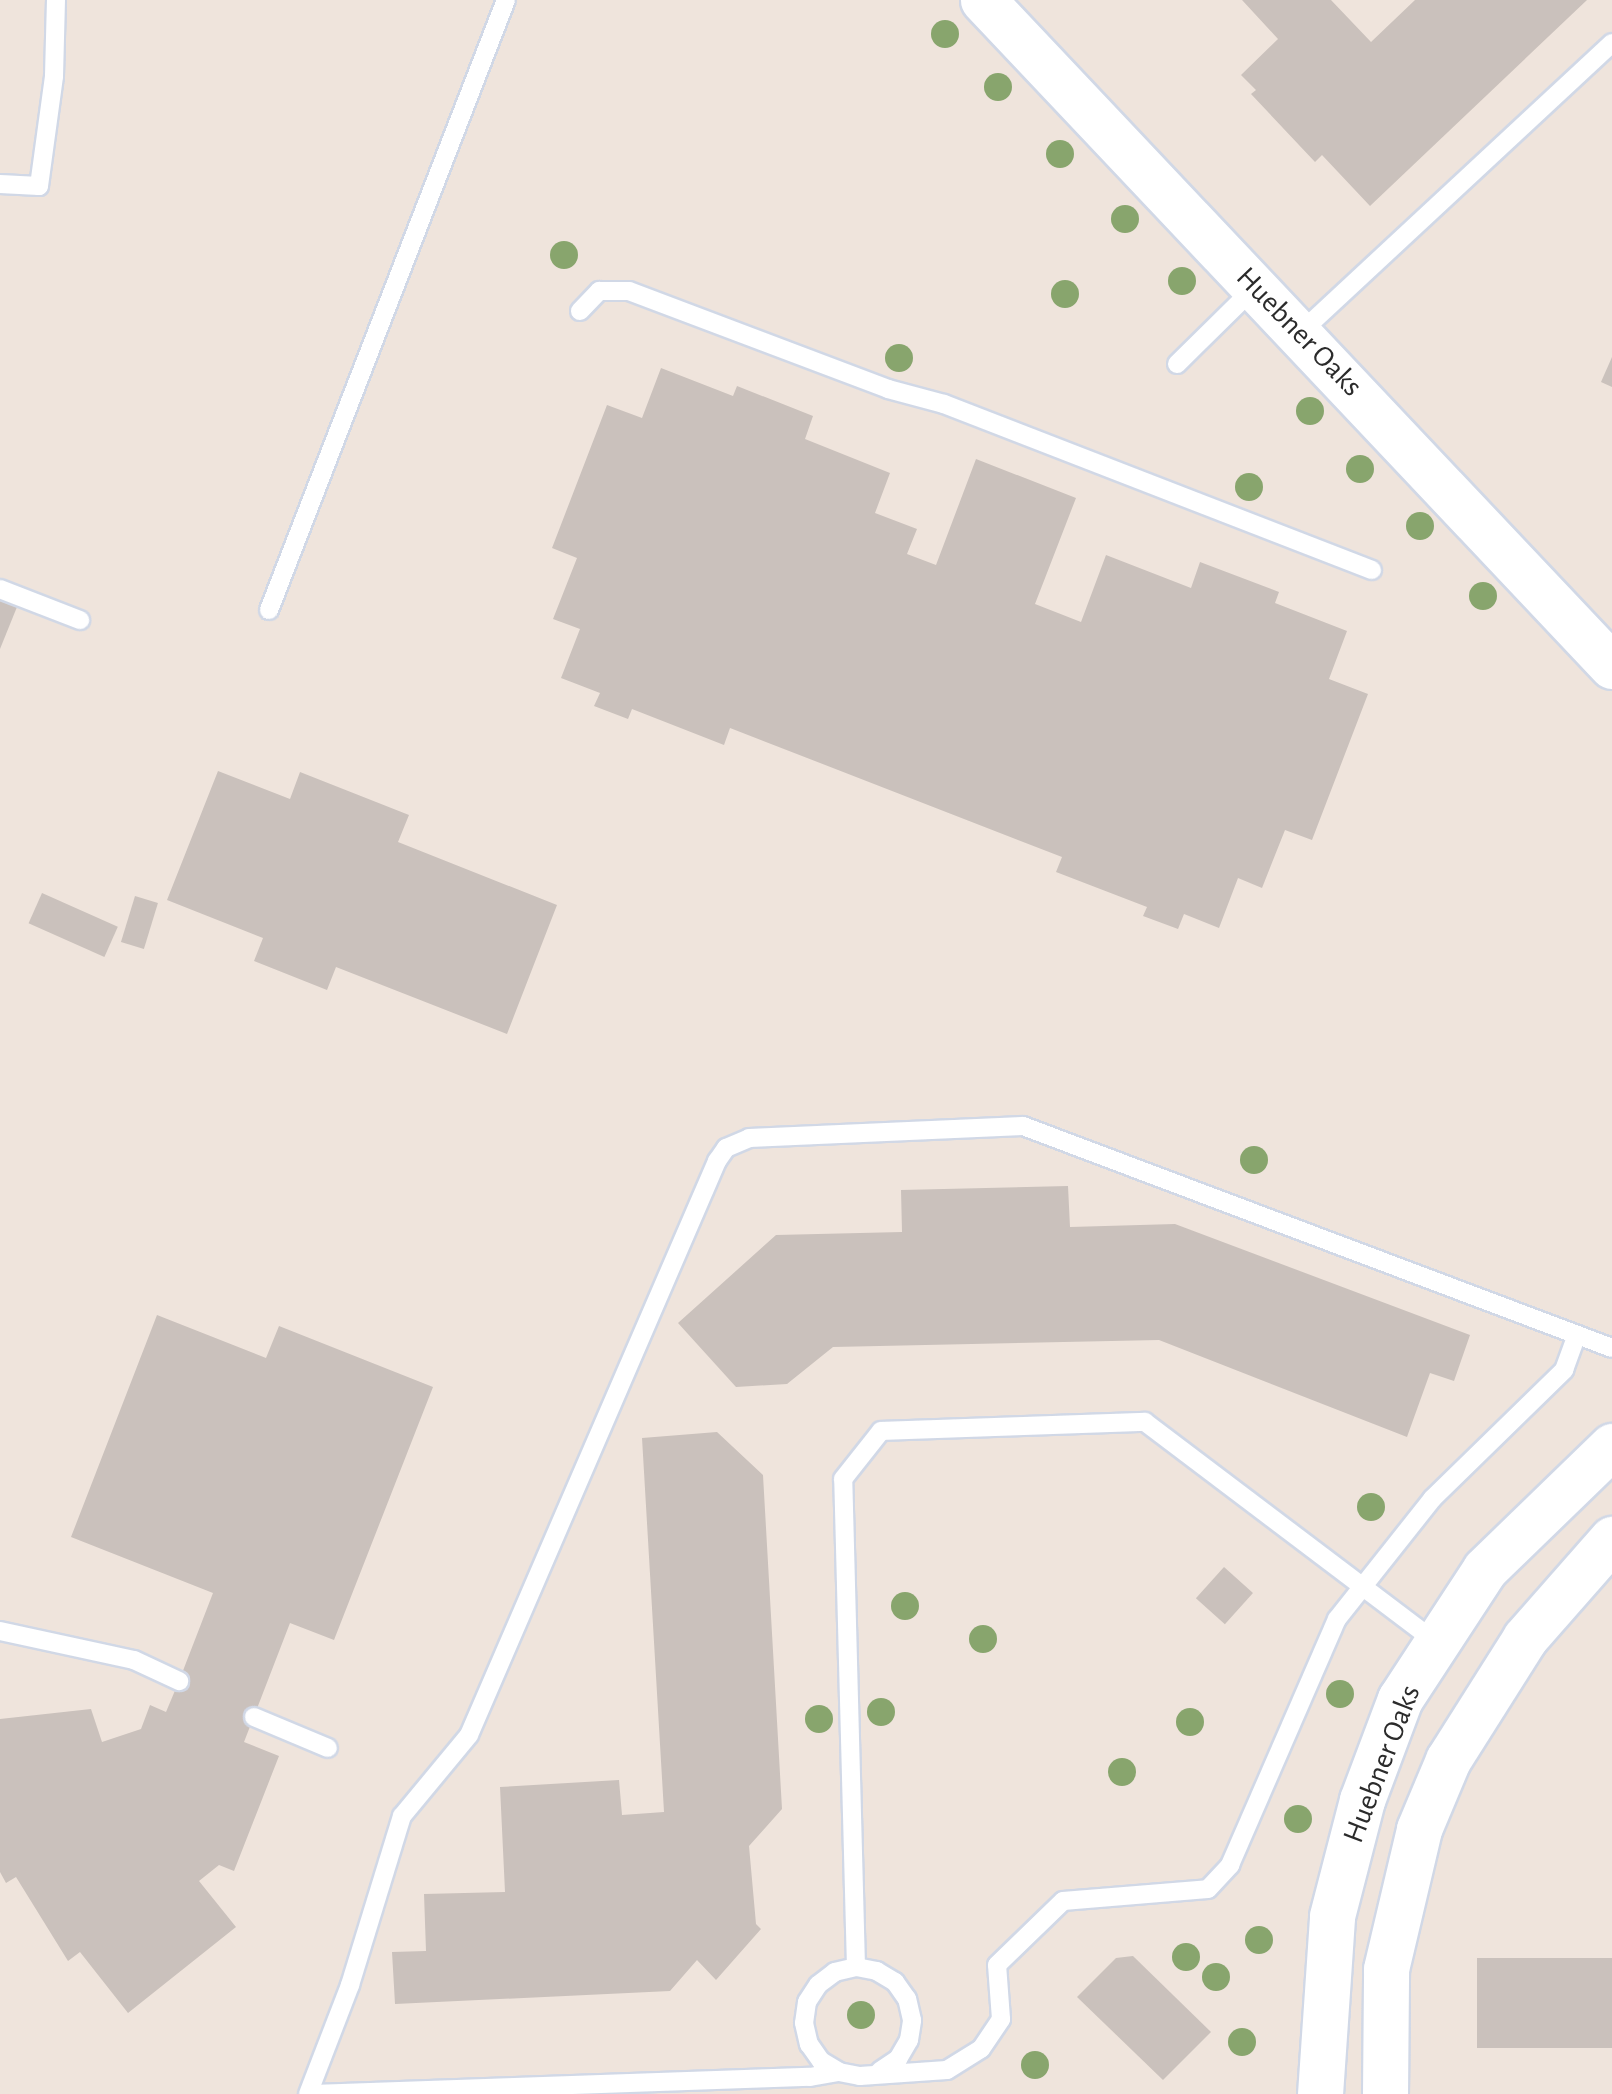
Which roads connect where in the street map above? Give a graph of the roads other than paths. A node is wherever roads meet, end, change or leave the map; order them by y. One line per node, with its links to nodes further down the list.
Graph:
1 (56, 0): 5 (lane)
2 (506, 0): 12 (lane)
3 (983, 0): 6 (street, Huebner Oaks)
4 (1612, 43): 8 (lane)
5 (0, 184)
6 (1256, 286): 8 (street, Huebner Oaks); 9 (lane)
7 (580, 311): 10 (lane)
8 (1300, 333): 14 (street, Huebner Oaks)
9 (1177, 364)
10 (1372, 570)
11 (0, 589): 13 (lane)
12 (269, 610)
13 (80, 620)
14 (1612, 666)
15 (1576, 1334): 16 (lane); 19 (lane); 29 (lane)
16 (1612, 1348)
17 (1612, 1446): 21 (street, Huebner Oaks)
18 (1612, 1539): 31 (street, Huebner Oaks)
19 (1364, 1585): 21 (lane); 25 (lane); 26 (lane)
20 (0, 1631): 22 (lane)
21 (1436, 1642): 30 (street, Huebner Oaks)
22 (179, 1681)
23 (254, 1716): 24 (lane)
24 (328, 1748)
25 (856, 1967): 26 (lane); 27 (lane)
26 (880, 2071): 28 (lane)
27 (839, 2072): 28 (lane); 29 (lane)
28 (861, 2085)
29 (310, 2094)
30 (1320, 2094)
31 (1386, 2094)

